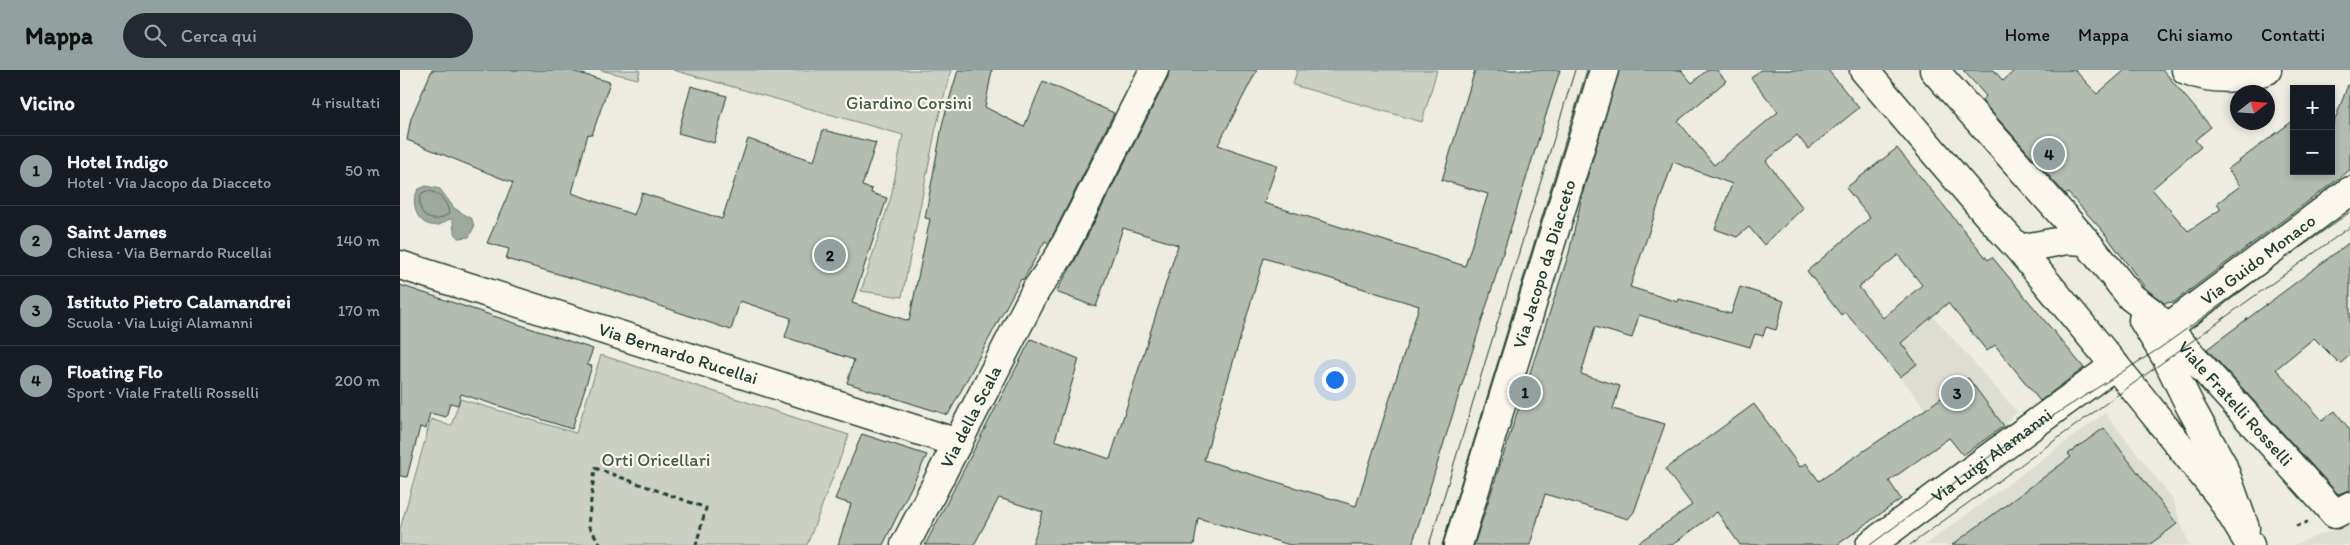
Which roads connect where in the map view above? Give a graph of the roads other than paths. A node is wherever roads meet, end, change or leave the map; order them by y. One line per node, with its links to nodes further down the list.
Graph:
1 (1138, 70): 12 (street, Via della Scala)
2 (1154, 70): 12 (street, Via della Scala)
3 (1604, 70): 19 (street, Via Jacopo da Diacceto)
4 (1864, 70): 10 (street)
5 (1934, 70): 9 (street, Viale Fratelli Rosselli)
6 (2186, 70): 7 (street)
7 (2267, 70)
8 (2350, 191): 14 (street, Via Guido Monaco)
9 (2086, 242): 10 (street); 13 (street, Viale Fratelli Rosselli)
10 (2019, 249): 15 (street)
11 (400, 265): 16 (street, Via Bernardo Rucellai)
12 (1036, 290): 16 (street, Via della Scala)
13 (2131, 297): 14 (street, Viale Fratelli Rosselli); 21 (street, Viale Fratelli Rosselli)
14 (2167, 328): 17 (street, Viale Fratelli Rosselli)
15 (2114, 365): 20 (street, Via Luigi Alamanni); 21 (street)
16 (958, 443): 18 (street, Via della Scala)
17 (2332, 514)
18 (906, 545)
19 (1458, 545)
20 (1870, 545)
21 (2250, 545)

